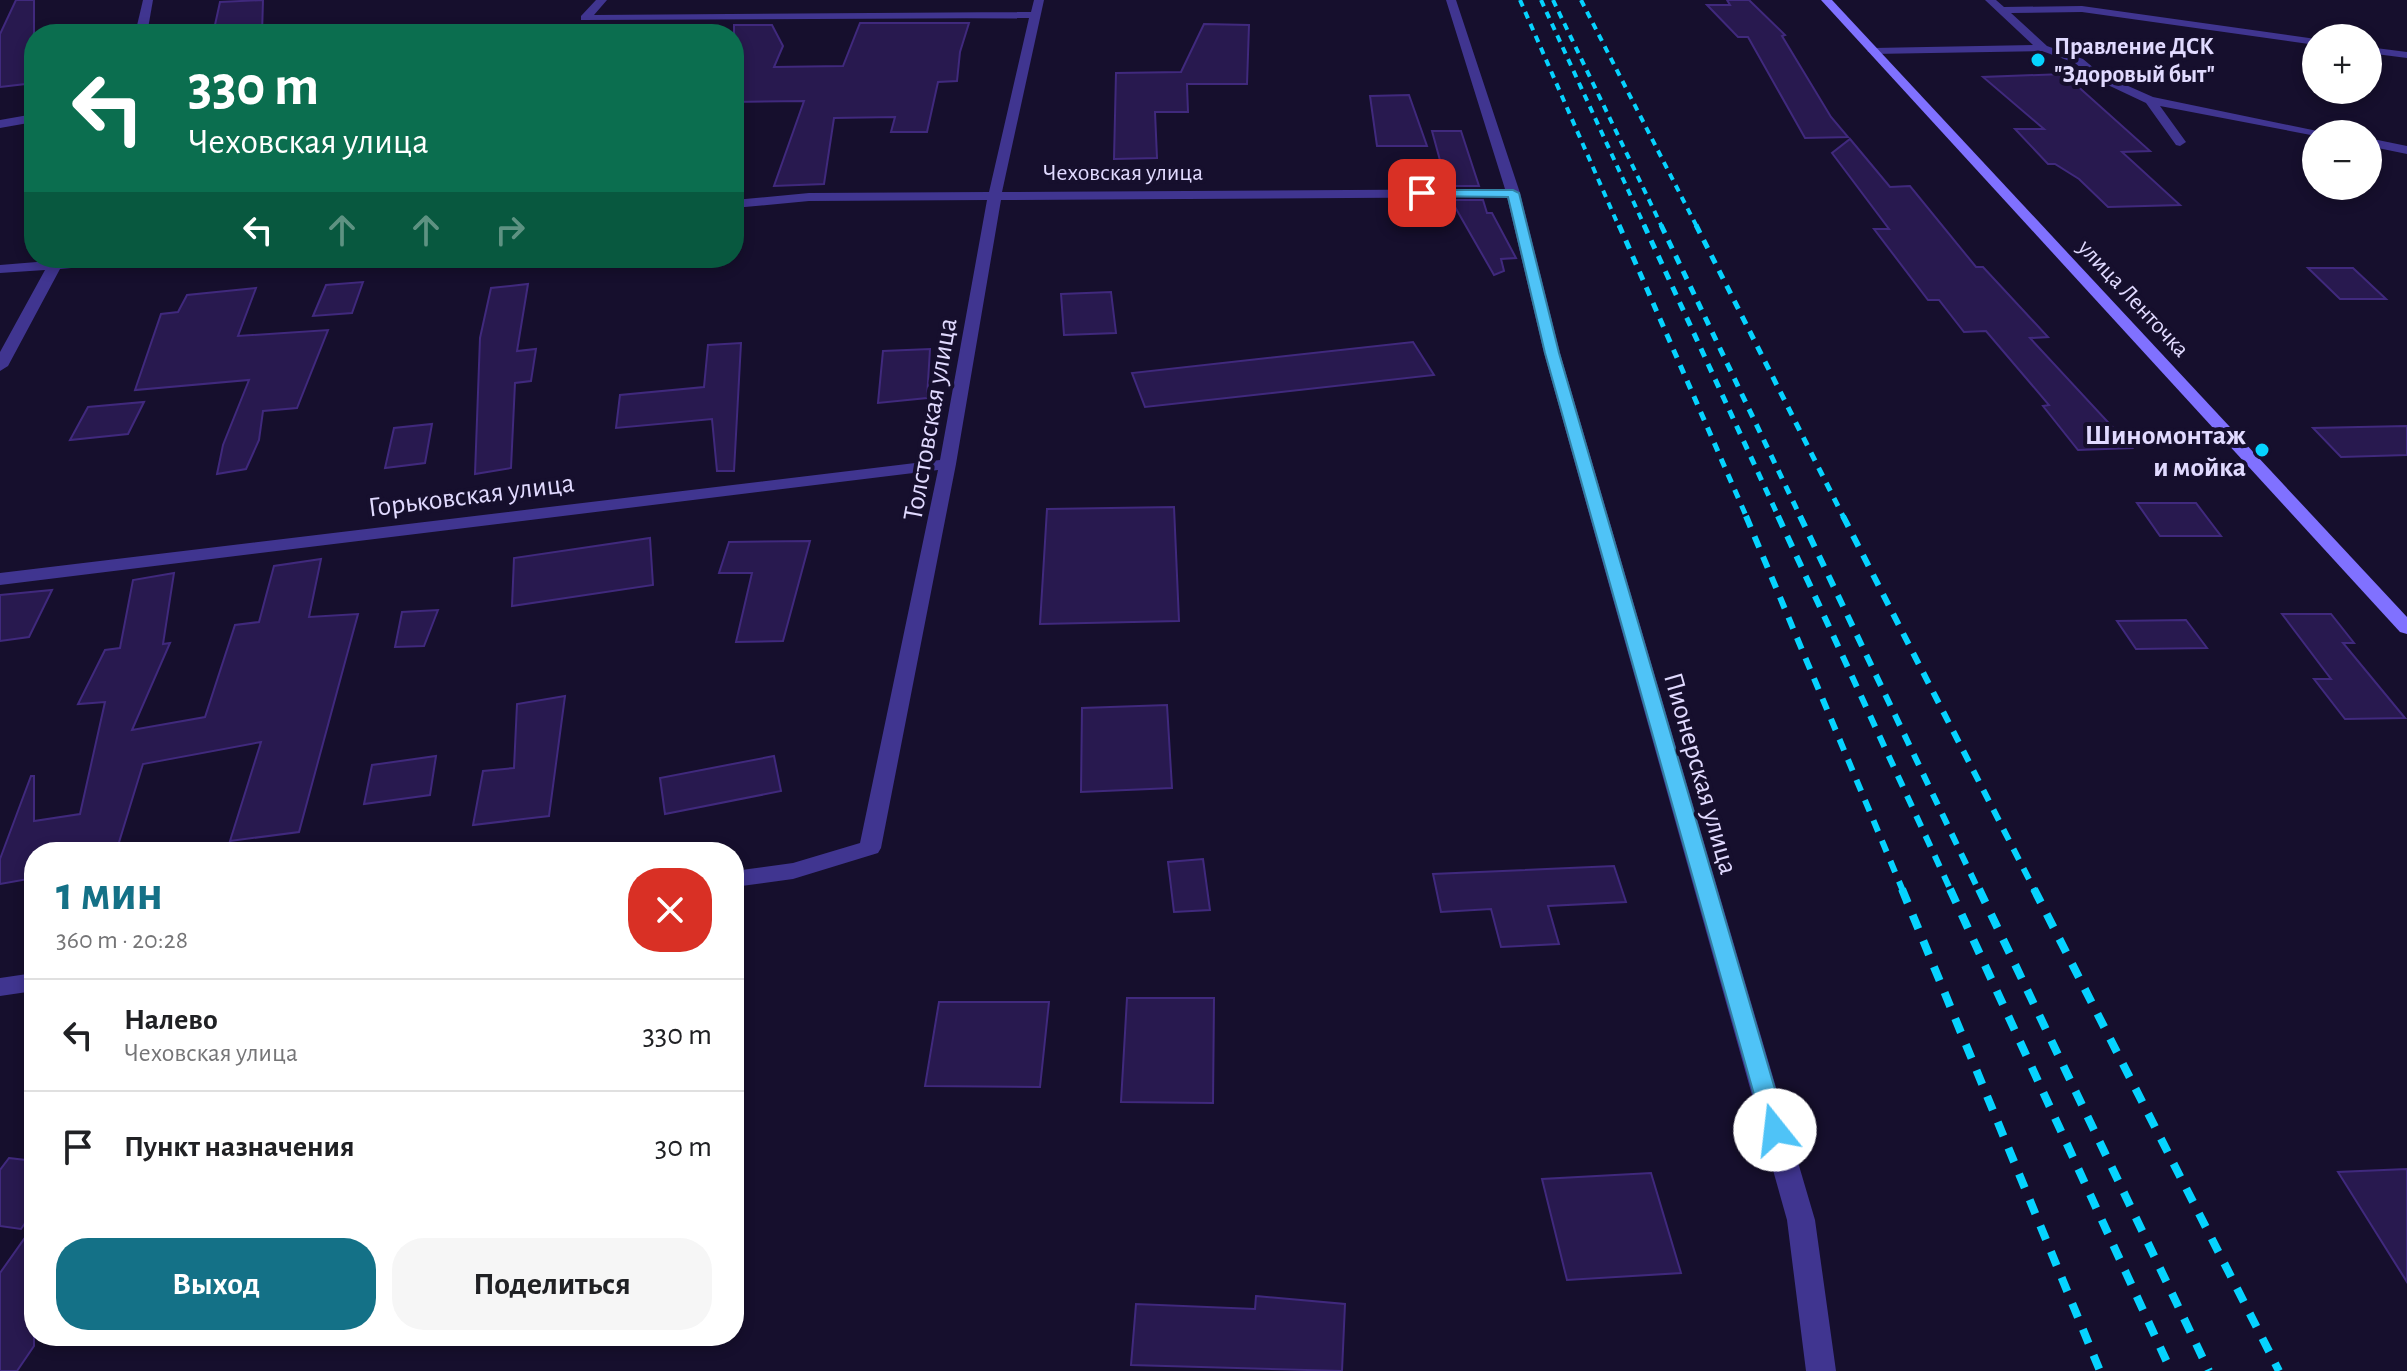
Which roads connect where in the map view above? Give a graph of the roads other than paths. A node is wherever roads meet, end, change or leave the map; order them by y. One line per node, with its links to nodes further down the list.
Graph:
1 (148, 0): 8 (street)
2 (602, 0): 6 (street)
3 (1451, 0): 21 (street, Пионерская улица)
4 (1826, 0): 11 (main road, улица Ленточка)
5 (1990, 0): 7 (street)
6 (1038, 7): 22 (street, Толстовская улица)
7 (2001, 10): 9 (street); 10 (street)
8 (143, 24)
9 (2302, 40)
10 (2043, 48): 11 (street); 14 (street)
11 (1873, 51): 30 (main road, улица Ленточка)
12 (2382, 52): 13 (street)
13 (2407, 55)
14 (2150, 100): 17 (street); 18 (street)
15 (24, 120): 16 (street)
16 (0, 124)
17 (2302, 129)
18 (2180, 142)
19 (2382, 145): 20 (street)
20 (2407, 150)
21 (1513, 193): 22 (street, Чеховская улица); 34 (street, Пионерская улица)
22 (995, 195): 23 (street, Чеховская улица); 28 (street, Толстовская улица)
23 (744, 203)
24 (24, 266): 26 (street)
25 (53, 268): 27 (street)
26 (0, 269)
27 (0, 366)
28 (948, 464): 29 (street, Горьковская улица); 31 (street, Толстовская улица)
29 (0, 579)
30 (2407, 628)
31 (744, 878)
32 (24, 983): 33 (street)
33 (0, 987)
34 (1821, 1371)

